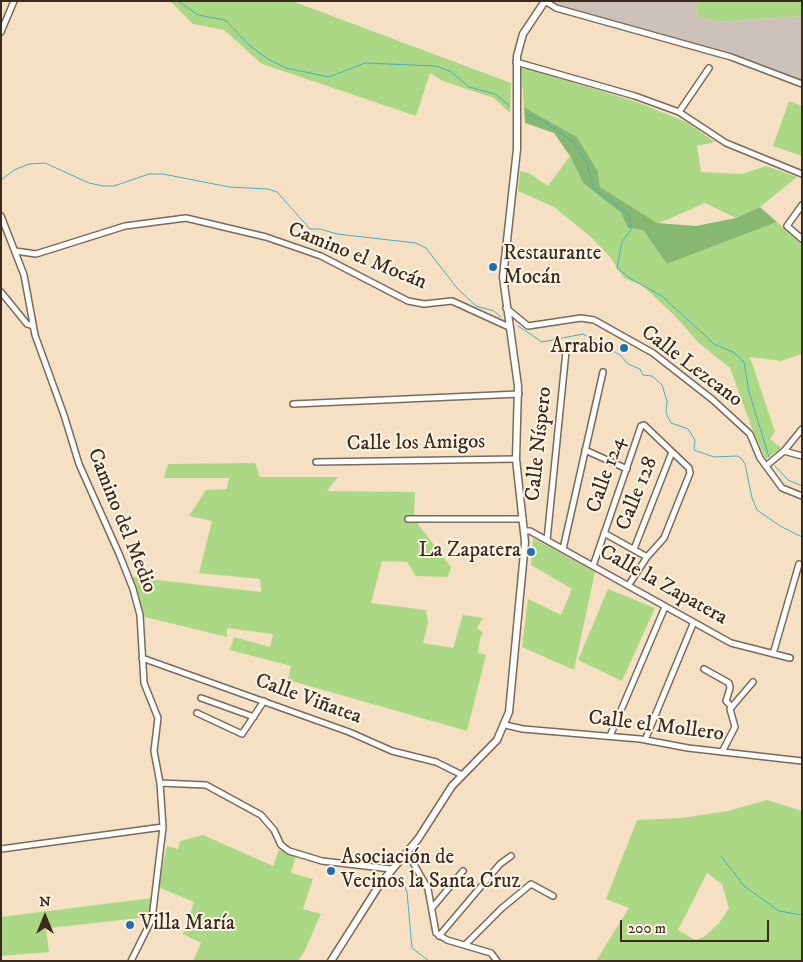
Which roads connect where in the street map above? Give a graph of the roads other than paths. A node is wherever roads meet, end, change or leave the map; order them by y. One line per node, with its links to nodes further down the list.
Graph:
1 (14, 1): 3 (street)
2 (545, 1): 4 (main road); 6 (street)
3 (1, 32)
4 (516, 62): 7 (street); 14 (main road)
5 (709, 68): 7 (street)
6 (802, 84)
7 (679, 112): 8 (street)
8 (802, 174)
9 (802, 205): 11 (street)
10 (1, 216): 12 (street, Camino del Medio)
11 (802, 239)
12 (15, 251): 15 (street, Camino del Medio); 16 (street, Camino el Mocán)
13 (1, 292): 15 (street)
14 (506, 307): 16 (main road); 28 (street, Calle Lezcano)
15 (33, 326): 45 (street, Camino del Medio)
16 (508, 327): 19 (main road)
17 (566, 351): 35 (street, Calle Níspero)
18 (603, 372): 22 (street)
19 (519, 394): 20 (street); 26 (main road)
20 (293, 404)
21 (802, 430): 23 (street)
22 (585, 450): 29 (street); 36 (street)
23 (784, 451): 25 (street); 28 (street)
24 (672, 452): 29 (street, Calle 124); 37 (street, Calle 128); 38 (street)
25 (802, 456)
26 (516, 459): 27 (street, Calle los Amigos); 31 (main road)
27 (316, 462)
28 (766, 466): 30 (street, Calle Lezcano)
29 (627, 469): 34 (street, Calle 124)
30 (802, 496)
31 (522, 519): 32 (street); 33 (main road)
32 (408, 520)
33 (524, 531): 35 (street, Calle la Zapatera); 54 (main road)
34 (604, 534): 37 (street); 40 (street, Calle 124)
35 (547, 540): 36 (street, Calle la Zapatera)
36 (563, 549): 40 (street, Calle la Zapatera)
37 (634, 549): 38 (street)
38 (647, 557): 41 (street)
39 (799, 564): 44 (street)
40 (593, 566): 41 (street, Calle la Zapatera)
41 (628, 586): 42 (street, Calle la Zapatera)
42 (665, 607): 43 (street, Calle la Zapatera); 55 (street)
43 (693, 624): 44 (street, Calle la Zapatera); 56 (street)
44 (773, 654): 46 (street, Calle la Zapatera)
45 (142, 658): 50 (street, Calle Viñatea); 60 (street, Camino del Medio)
46 (790, 658)
47 (704, 669): 51 (street)
48 (753, 682): 51 (street)
49 (201, 698): 53 (street)
50 (264, 701): 53 (street); 59 (street, Calle Viñatea)
51 (732, 707): 57 (street)
52 (197, 713): 53 (street)
53 (254, 717)
54 (505, 725): 55 (street, Calle el Mollero); 59 (main road)
55 (610, 736): 56 (street, Calle el Mollero)
56 (645, 740): 57 (street, Calle el Mollero)
57 (722, 752): 58 (street, Calle el Mollero)
58 (802, 761)
59 (462, 775): 63 (main road)
60 (160, 783): 61 (street, Camino del Medio); 65 (street)
61 (163, 827): 62 (street); 71 (street, Camino del Medio)
62 (1, 849)
63 (408, 852): 65 (main road); 68 (street)
64 (511, 856): 69 (street)
65 (391, 869): 72 (main road)
66 (464, 871): 68 (street)
67 (553, 896): 70 (street)
68 (432, 908): 69 (street)
69 (439, 936): 70 (street)
70 (465, 945): 73 (street)
71 (131, 961)
72 (331, 961)
73 (497, 961)

